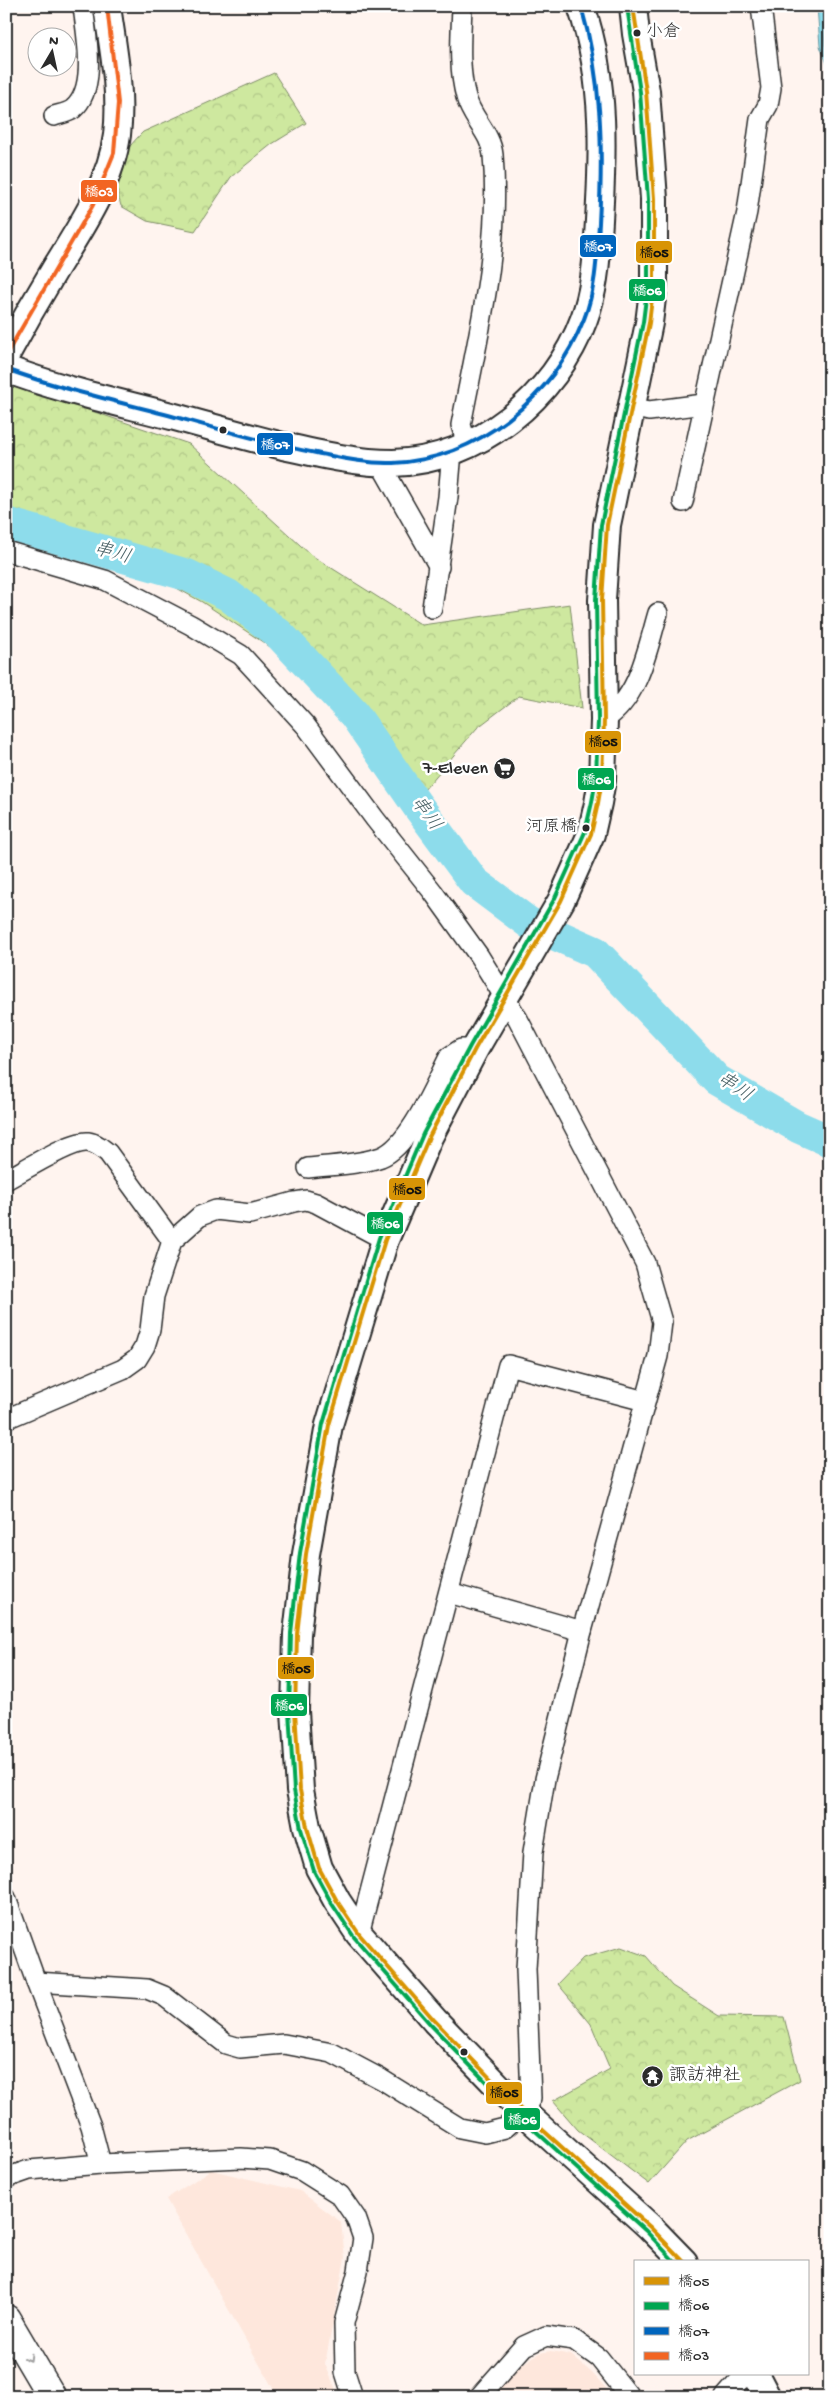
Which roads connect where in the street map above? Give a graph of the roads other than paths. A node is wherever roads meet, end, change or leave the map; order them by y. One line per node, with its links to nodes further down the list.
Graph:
1 (83, 6): 7 (street)
2 (107, 6): 8 (main road)
3 (462, 6): 12 (street)
4 (580, 6): 12 (main road)
5 (633, 6): 11 (main road)
6 (761, 6): 10 (street)
7 (54, 116)
8 (6, 355)
9 (6, 370): 13 (main road)
10 (704, 404): 11 (street); 14 (street)
11 (631, 408): 19 (main road)
12 (458, 449): 13 (main road); 16 (street)
13 (380, 463): 16 (street)
14 (683, 502)
15 (6, 551): 20 (street)
16 (439, 567): 17 (street)
17 (432, 608)
18 (658, 613): 19 (street)
19 (604, 720): 20 (main road)
20 (506, 993): 21 (main road); 26 (street)
21 (475, 1049): 22 (street); 25 (main road)
22 (308, 1168)
23 (6, 1180): 24 (street)
24 (172, 1240): 25 (street); 27 (street)
25 (385, 1240): 31 (main road)
26 (644, 1401): 28 (street); 29 (street)
27 (6, 1419)
28 (448, 1593): 29 (street); 31 (street)
29 (582, 1631): 33 (street)
30 (6, 1898): 32 (street)
31 (359, 1934): 33 (main road)
32 (36, 1982): 33 (street); 34 (street)
33 (523, 2112): 36 (main road)
34 (101, 2164): 35 (street); 41 (street)
35 (6, 2178)
36 (682, 2260)
37 (6, 2319): 40 (highway, one-way to 40)
38 (749, 2376): 44 (street)
39 (754, 2376): 45 (main road)
40 (52, 2397)
41 (353, 2397)
42 (479, 2397): 43 (street)
43 (630, 2397)
44 (725, 2397)
45 (767, 2397)

